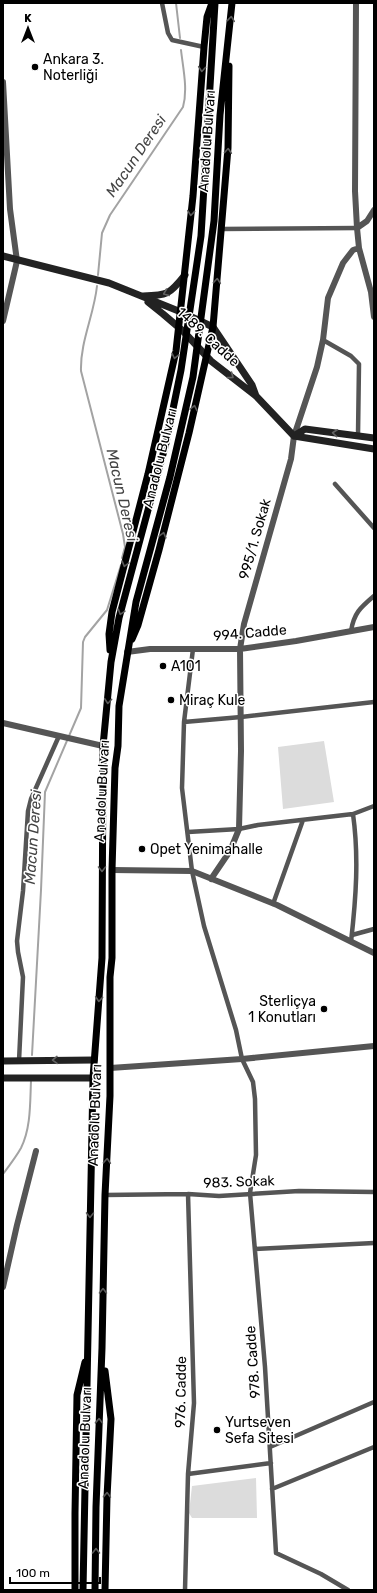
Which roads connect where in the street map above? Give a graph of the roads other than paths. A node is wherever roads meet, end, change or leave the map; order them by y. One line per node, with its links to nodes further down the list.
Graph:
1 (162, 3): 7 (street)
2 (212, 3): 7 (main road)
3 (215, 3): 37 (main road, Anadolu Bulvarı, one-way to 37)
4 (232, 3): 6 (main road, Anadolu Bulvarı, one-way to 4)
5 (356, 3): 10 (street)
6 (228, 42): 11 (main road, one-way to 6); 36 (main road, Anadolu Bulvarı)
7 (204, 47): 15 (main road, one-way to 15)
8 (3, 82): 14 (street)
9 (374, 210): 10 (street)
10 (357, 228): 11 (street); 12 (street)
11 (222, 229): 20 (main road, one-way to 11)
12 (359, 248): 18 (street); 22 (street, 995/1. Sokak)
13 (3, 256): 14 (main road, 1489. Cadde)
14 (17, 260): 16 (main road, 1489. Cadde); 19 (street)
15 (185, 275): 16 (main road, one-way to 16); 17 (main road)
16 (141, 296): 17 (main road, 1489. Cadde); 21 (main road, 1489. Cadde)
17 (180, 312): 20 (main road, 1489. Cadde); 21 (main road)
18 (374, 318)
19 (3, 321)
20 (213, 327): 23 (main road); 24 (main road, 1489. Cadde)
21 (179, 328): 23 (main road, 1489. Cadde); 37 (main road, one-way to 37)
22 (322, 340): 25 (street); 26 (street, 995/1. Sokak)
23 (206, 355): 24 (main road, 1489. Cadde, one-way to 24); 36 (main road, one-way to 23)
24 (256, 396): 26 (main road, 1489. Cadde)
25 (358, 435): 26 (main road, one-way to 26); 27 (main road)
26 (294, 436): 28 (main road); 35 (street, 995/1. Sokak)
27 (374, 438)
28 (374, 449)
29 (335, 484): 30 (street)
30 (374, 528)
31 (374, 596): 33 (street)
32 (374, 627): 33 (street, 994. Cadde)
33 (351, 631): 35 (street, 994. Cadde)
34 (193, 649): 35 (street, 994. Cadde); 36 (street, 994. Cadde); 40 (street, 978. Cadde)
35 (240, 649): 39 (street, 995/1. Sokak)
36 (127, 652): 49 (main road, Anadolu Bulvarı)
37 (111, 662): 43 (main road, Anadolu Bulvarı, one-way to 43)
38 (374, 702): 39 (street)
39 (241, 717): 40 (street); 47 (street, 995/1. Sokak)
40 (184, 722): 48 (street, 978. Cadde)
41 (3, 723): 42 (street)
42 (62, 736): 43 (street); 60 (street)
43 (103, 746): 58 (main road, Anadolu Bulvarı, one-way to 58)
44 (374, 806): 45 (street)
45 (353, 814): 46 (street); 54 (street)
46 (303, 820): 47 (street); 52 (street)
47 (239, 829): 48 (street); 51 (street)
48 (188, 832): 50 (street, 978. Cadde)
49 (112, 870): 50 (street); 61 (main road, Anadolu Bulvarı)
50 (192, 871): 51 (street); 57 (street, 978. Cadde)
51 (211, 879): 52 (street)
52 (272, 904): 54 (street)
53 (374, 929): 54 (street)
54 (351, 938): 55 (street)
55 (374, 954)
56 (374, 1046): 57 (street)
57 (242, 1059): 61 (street); 66 (street, 978. Cadde)
58 (94, 1060): 60 (main road, one-way to 60); 63 (main road, Anadolu Bulvarı)
59 (3, 1061): 60 (main road)
60 (18, 1061)
61 (110, 1068): 68 (main road, Anadolu Bulvarı, one-way to 61)
62 (3, 1078): 63 (main road)
63 (93, 1078): 72 (main road, Anadolu Bulvarı, one-way to 72)
64 (36, 1151): 71 (street)
65 (374, 1192): 66 (street, 983. Sokak)
66 (250, 1193): 67 (street, 983. Sokak); 70 (street, 978. Cadde)
67 (188, 1194): 68 (street, 983. Sokak); 78 (street, 976. Cadde)
68 (105, 1196): 73 (main road, Anadolu Bulvarı, one-way to 68)
69 (374, 1243): 70 (street)
70 (255, 1249): 75 (street, 978. Cadde)
71 (3, 1287)
72 (88, 1348): 80 (main road); 81 (main road, Anadolu Bulvarı)
73 (102, 1348): 82 (main road, Anadolu Bulvarı, one-way to 73); 83 (main road, one-way to 73)
74 (374, 1402): 75 (street)
75 (270, 1447): 77 (street, 978. Cadde)
76 (374, 1447): 79 (street)
77 (271, 1463): 78 (street); 79 (street, 978. Cadde)
78 (188, 1474): 84 (street, 976. Cadde)
79 (272, 1489): 85 (street, 978. Cadde)
80 (75, 1590)
81 (83, 1590)
82 (95, 1590)
83 (105, 1590)
84 (185, 1590)
85 (348, 1590)

